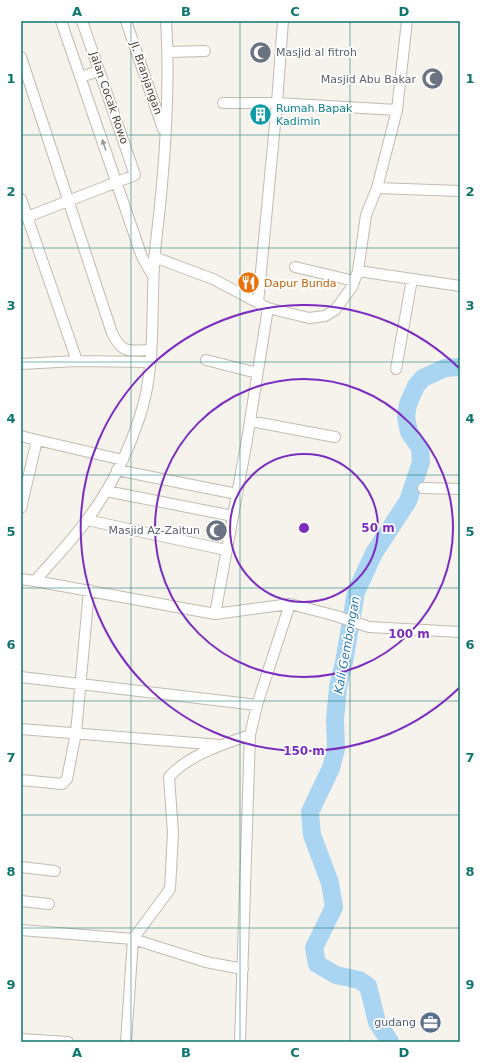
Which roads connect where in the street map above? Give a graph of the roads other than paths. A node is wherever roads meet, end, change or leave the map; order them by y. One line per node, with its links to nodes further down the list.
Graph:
1 (61, 21): 11 (street)
2 (82, 21): 10 (street, Jalan Cocak Rowo)
3 (126, 21): 15 (street, Jl. Branjangan)
4 (166, 21): 8 (street)
5 (283, 21): 13 (street)
6 (407, 21): 14 (street)
7 (205, 51): 8 (street)
8 (168, 52): 15 (street)
9 (21, 57): 19 (street)
10 (99, 71): 11 (street); 16 (street, Jalan Cocak Rowo)
11 (80, 77): 16 (street, one-way to 11)
12 (223, 103): 13 (street)
13 (277, 103): 14 (street); 28 (street)
14 (397, 110): 17 (street)
15 (165, 134): 21 (street)
16 (116, 182): 19 (street); 24 (street)
17 (377, 188): 18 (street); 23 (street)
18 (460, 191)
19 (69, 201): 20 (street); 30 (street)
20 (23, 208): 32 (street)
21 (154, 257): 24 (street); 28 (street)
22 (295, 267): 26 (street)
23 (358, 271): 25 (street); 26 (street)
24 (153, 276): 30 (street)
25 (412, 279): 27 (street); 35 (street)
26 (354, 281): 29 (street)
27 (460, 286)
28 (258, 303): 29 (street)
29 (268, 308): 36 (street)
30 (150, 350): 33 (street)
31 (206, 360): 36 (street)
32 (77, 361): 33 (street); 34 (street)
33 (150, 362): 41 (street)
34 (21, 364)
35 (396, 369)
36 (257, 373): 37 (street)
37 (250, 421): 39 (street); 46 (street)
38 (21, 436): 40 (street)
39 (335, 437)
40 (37, 440): 41 (street); 47 (street)
41 (123, 460): 42 (street)
42 (117, 470): 45 (street); 46 (street)
43 (423, 488): 44 (street)
44 (460, 489)
45 (106, 491): 48 (street); 49 (street)
46 (237, 494): 48 (street)
47 (21, 508)
48 (233, 516): 50 (street)
49 (87, 520): 50 (street); 52 (street)
50 (226, 550): 55 (street)
51 (21, 579): 52 (street)
52 (35, 581): 53 (street)
53 (89, 590): 55 (street); 58 (street)
54 (290, 604): 55 (street); 56 (street); 59 (street)
55 (215, 614)
56 (460, 632)
57 (21, 677): 58 (street)
58 (81, 684): 59 (street); 61 (street)
59 (258, 705): 62 (street)
60 (21, 729): 61 (street)
61 (76, 733): 63 (street); 64 (street)
62 (250, 735): 63 (street); 71 (street)
63 (220, 745): 70 (street)
64 (21, 780)
65 (21, 867): 66 (street)
66 (55, 871)
67 (21, 901): 68 (street)
68 (49, 904)
69 (21, 930): 70 (street)
70 (133, 939): 71 (street); 74 (street)
71 (243, 969): 75 (street)
72 (21, 1039): 73 (street)
73 (68, 1042)
74 (126, 1042)
75 (240, 1042)

